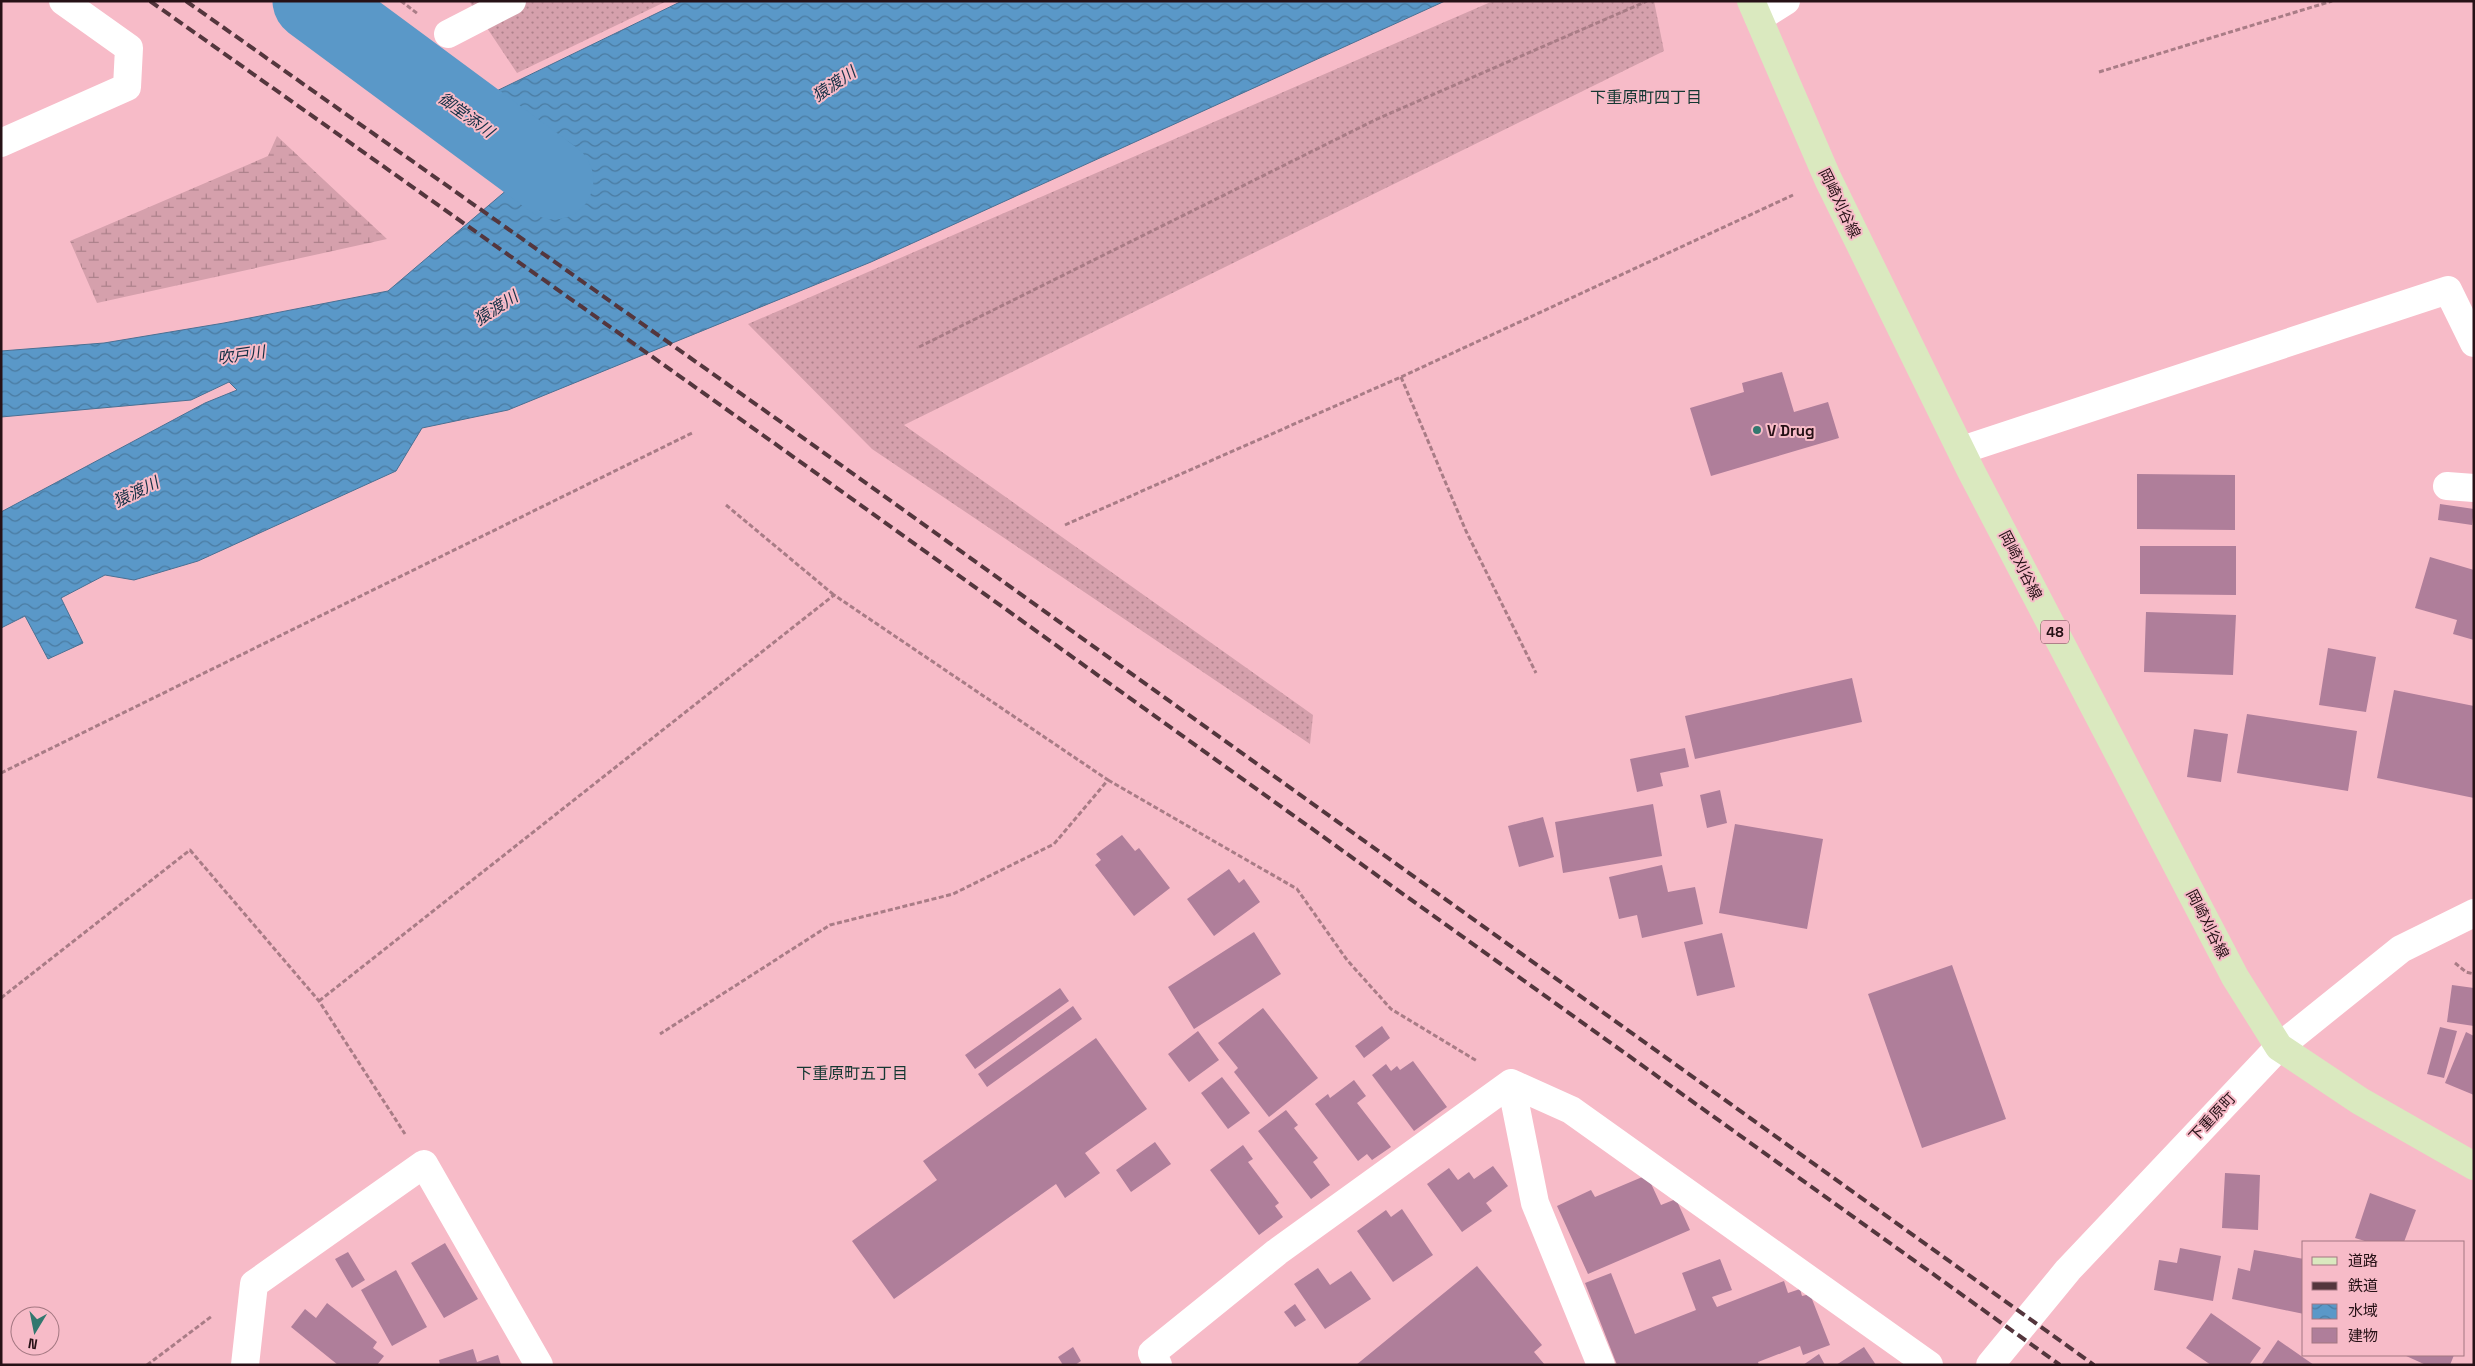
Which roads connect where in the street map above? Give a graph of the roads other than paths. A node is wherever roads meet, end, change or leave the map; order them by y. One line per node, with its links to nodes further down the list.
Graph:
1 (63, 1): 6 (street)
2 (512, 1): 5 (street)
3 (1786, 1): 4 (street)
4 (1755, 9): 8 (main road, 岡崎刈谷線 / 48)
5 (448, 34)
6 (1, 143)
7 (2474, 343): 8 (street)
8 (1962, 450): 12 (main road, 岡崎刈谷線 / 48)
9 (2447, 486): 10 (street)
10 (2474, 488)
11 (2474, 913): 12 (street, 下重原町)
12 (2279, 1047): 14 (main road, 岡崎刈谷線 / 48); 20 (street, 下重原町)
13 (1511, 1083): 15 (street); 18 (street); 19 (street)
14 (2474, 1166)
15 (1149, 1361)
16 (245, 1365): 17 (street)
17 (539, 1365)
18 (1601, 1365)
19 (1929, 1365)
20 (1990, 1365)

